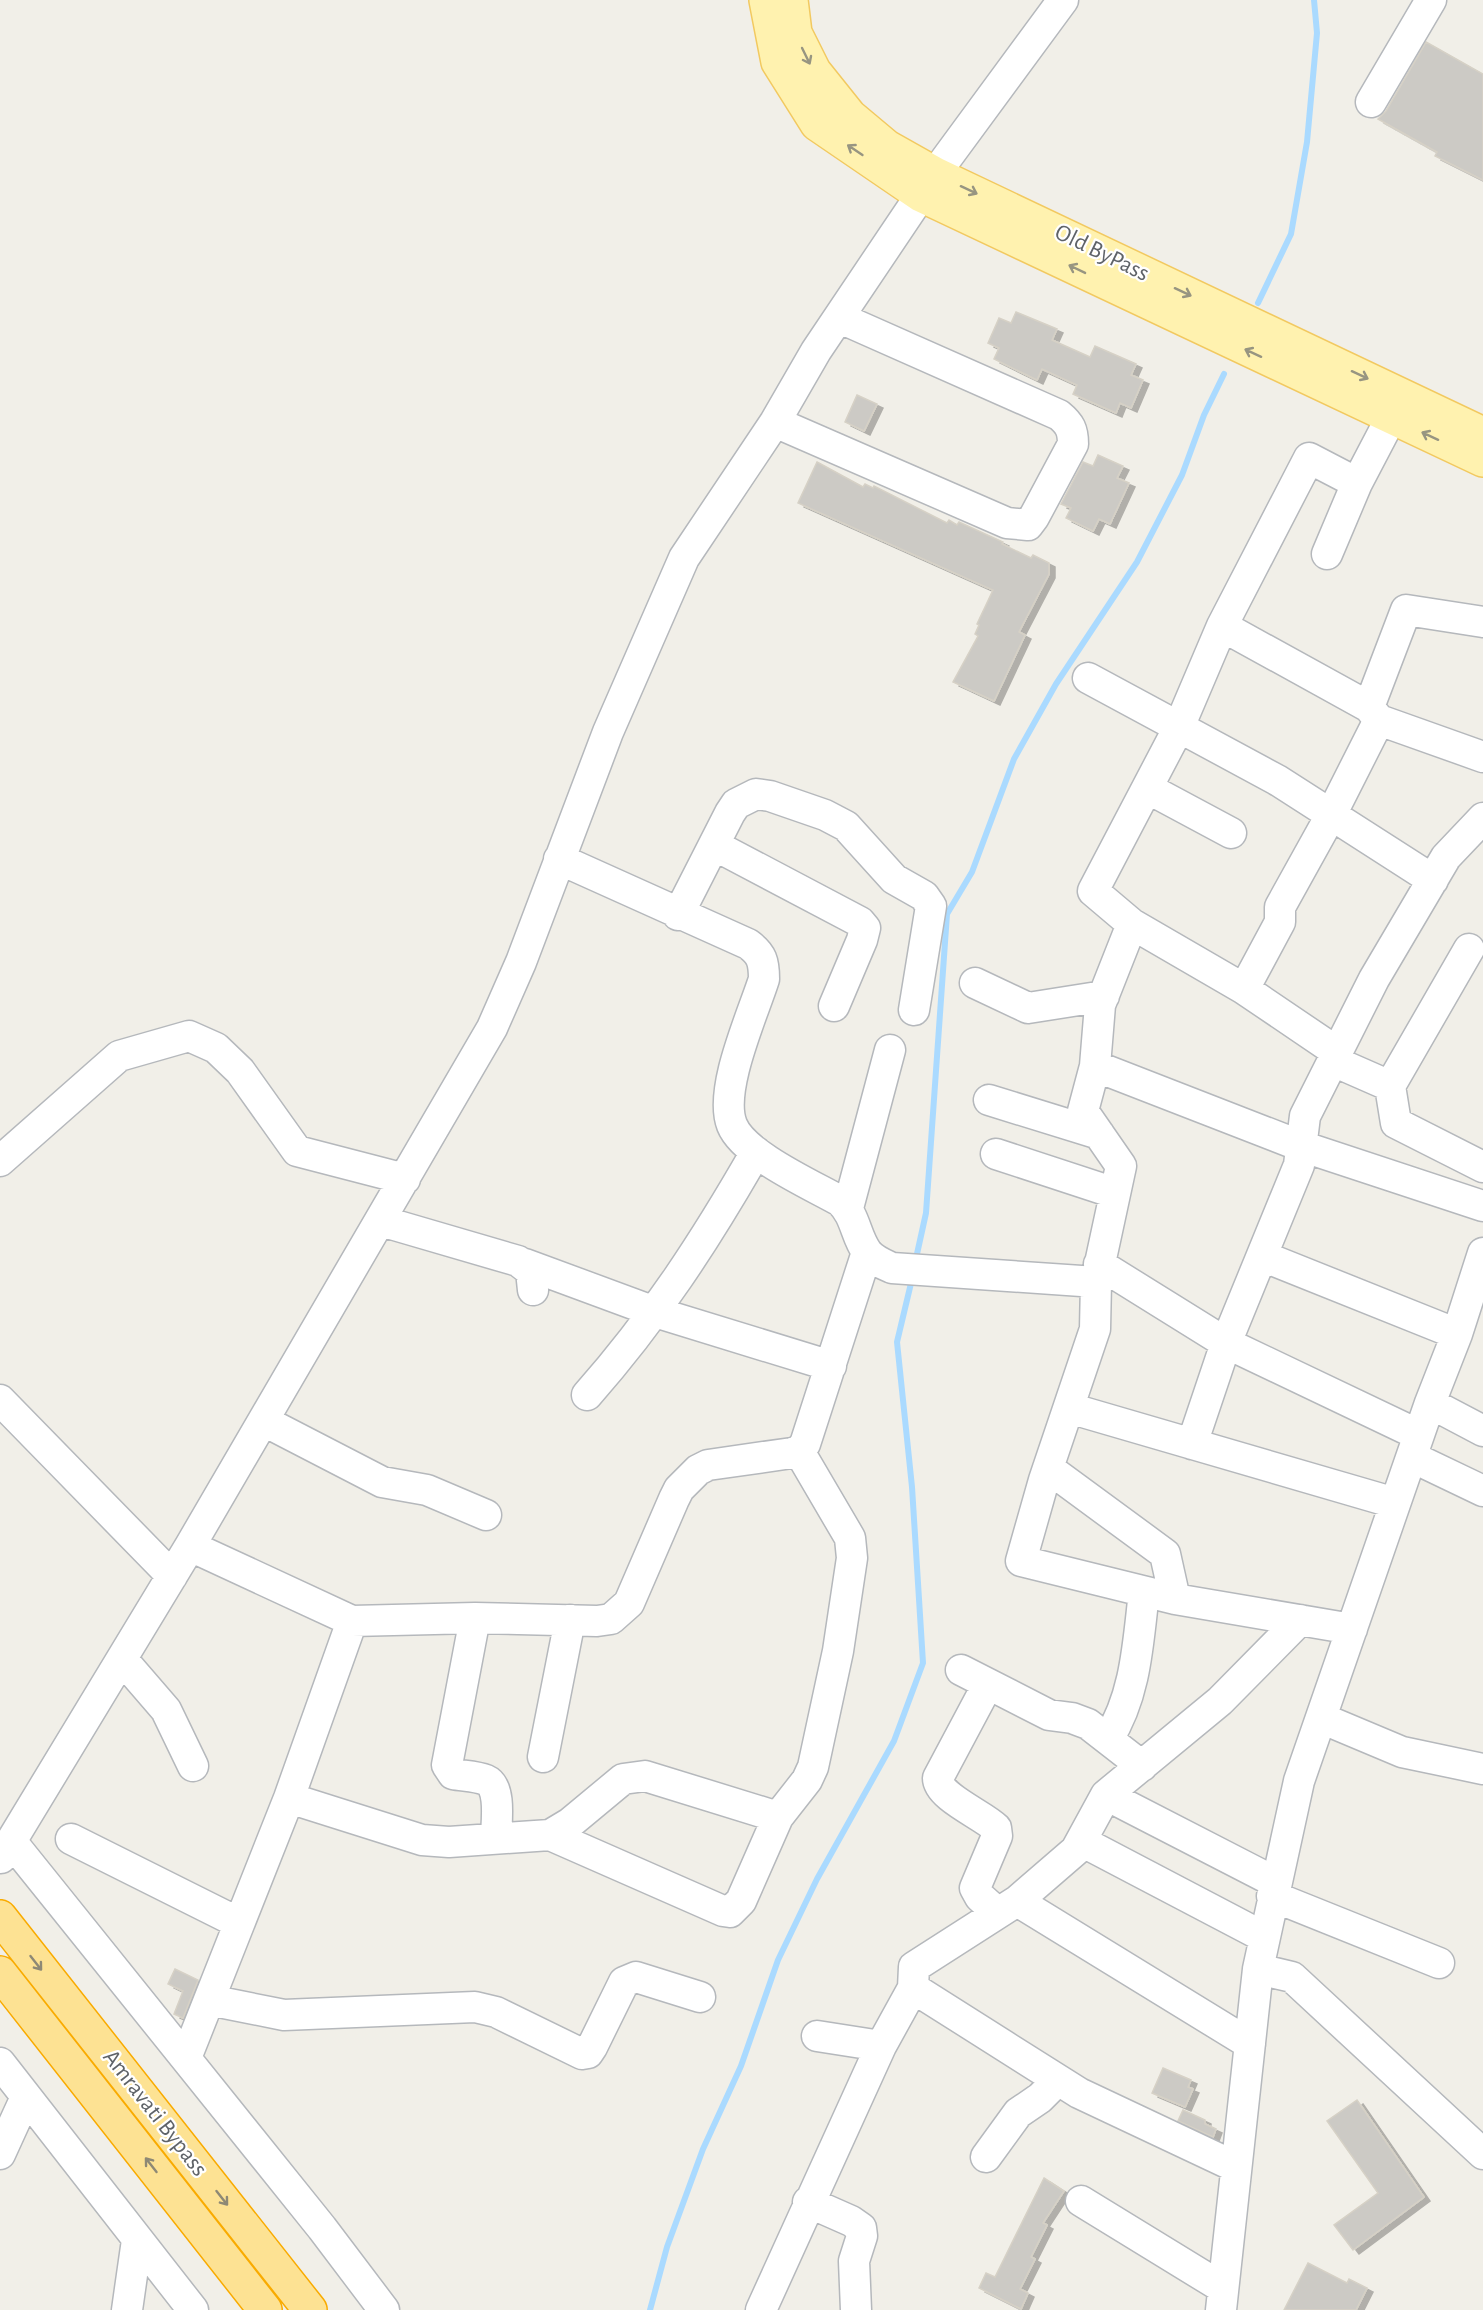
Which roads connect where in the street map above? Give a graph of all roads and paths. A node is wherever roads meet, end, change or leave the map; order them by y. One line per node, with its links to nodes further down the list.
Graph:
1 (766, 0): 6 (main road, Old ByPass, one-way to 1)
2 (790, 0): 6 (main road, Old ByPass, one-way to 6)
3 (1063, 0): 6 (street)
4 (1431, 0): 5 (street)
5 (1371, 102)
6 (928, 184): 7 (street); 8 (main road, one-way to 6); 10 (main road, Old ByPass, one-way to 10)
7 (840, 318): 9 (street); 9 (street)
8 (1391, 418): 11 (main road, one-way to 8); 12 (street)
9 (775, 422): 25 (street)
10 (1483, 434)
11 (1483, 460)
12 (1357, 483): 13 (street); 15 (street)
13 (1327, 554)
14 (1483, 622): 17 (street)
15 (1222, 626): 17 (street); 18 (street)
16 (1088, 678): 18 (street)
17 (1374, 713): 19 (street); 21 (street)
18 (1179, 727): 20 (street); 21 (street)
19 (1483, 757)
20 (1147, 788): 23 (street); 28 (street)
21 (1331, 815): 26 (street); 31 (street)
22 (1483, 818): 26 (street)
23 (1231, 833)
24 (714, 845): 27 (street); 33 (street); 34 (street)
25 (558, 859): 27 (street); 46 (street)
26 (1433, 880): 36 (street)
27 (678, 915): 42 (street)
28 (1132, 924): 31 (street); 32 (street)
29 (1469, 949): 38 (street)
30 (975, 983): 32 (street)
31 (1244, 989): 36 (street)
32 (1104, 996): 37 (street)
33 (834, 1006)
34 (914, 1010)
35 (890, 1050): 49 (street)
36 (1335, 1057): 38 (street); 41 (street)
37 (1095, 1066): 40 (street); 41 (street)
38 (1390, 1086): 45 (street)
39 (989, 1100): 40 (street)
40 (1099, 1134): 47 (street)
41 (1301, 1146): 48 (street); 53 (street)
42 (756, 1152): 49 (street); 55 (street)
43 (996, 1154): 47 (street)
44 (0, 1161): 46 (street)
45 (1483, 1167)
46 (405, 1179): 50 (street)
47 (1115, 1193): 54 (street)
48 (1483, 1206)
49 (848, 1208): 51 (street)
50 (381, 1221): 55 (street); 63 (street)
51 (867, 1252): 54 (street); 58 (street)
52 (1483, 1253): 56 (street)
53 (1262, 1256): 56 (street); 57 (street)
54 (1097, 1273): 57 (street); 62 (street)
55 (655, 1312): 58 (street); 59 (street)
56 (1457, 1334): 61 (street)
57 (1226, 1343): 65 (street); 66 (street)
58 (831, 1366): 67 (street)
59 (587, 1395)
60 (0, 1400): 73 (street)
61 (1431, 1403): 64 (street); 66 (street)
62 (1069, 1408): 65 (street); 68 (street)
63 (264, 1420): 71 (street); 72 (street)
64 (1483, 1431)
65 (1192, 1443): 70 (street)
66 (1415, 1446): 69 (street); 70 (street)
67 (799, 1451): 77 (street); 92 (street)
68 (1048, 1468): 74 (street); 75 (street)
69 (1483, 1491)
70 (1395, 1503): 80 (street)
71 (486, 1515)
72 (190, 1546): 73 (street); 79 (street)
73 (172, 1576): 81 (street)
74 (1144, 1592): 75 (street); 85 (street)
75 (1175, 1599): 78 (street)
76 (475, 1617): 77 (street); 79 (street); 94 (street)
77 (570, 1620): 86 (street)
78 (1300, 1620): 80 (street); 88 (street)
79 (352, 1621): 91 (street)
80 (1352, 1629): 84 (street)
81 (122, 1659): 87 (street); 97 (street)
82 (961, 1670): 83 (street)
83 (988, 1684): 85 (street); 99 (street)
84 (1321, 1718): 89 (street); 98 (street)
85 (1108, 1739): 88 (street)
86 (543, 1757)
87 (193, 1766)
88 (1142, 1766): 90 (street)
89 (1483, 1769)
90 (1106, 1795): 96 (street); 98 (street)
91 (289, 1798): 94 (street); 101 (street)
92 (778, 1817): 93 (street); 93 (street)
93 (550, 1834): 94 (street)
94 (496, 1838)
95 (71, 1839): 101 (street)
96 (1081, 1841): 99 (street); 102 (street)
97 (6, 1850): 112 (street)
98 (1274, 1889): 102 (street); 103 (street)
99 (1008, 1907): 106 (street); 110 (street)
100 (0, 1917): 127 (highway, Amravati Bypass, one-way to 127)
101 (239, 1923): 108 (street)
102 (1264, 1937): 104 (street)
103 (1438, 1964)
104 (1258, 1969): 110 (street); 117 (street)
105 (0, 1973): 126 (highway, Amravati Bypass, one-way to 105)
106 (913, 1988): 111 (street); 114 (street)
107 (700, 1997): 108 (street)
108 (209, 2000): 112 (street)
109 (817, 2036): 111 (street)
110 (1250, 2044): 119 (street)
111 (881, 2046): 121 (street)
112 (186, 2058): 128 (street)
113 (0, 2063): 115 (street)
114 (1058, 2080): 118 (street); 119 (street)
115 (26, 2097): 116 (street); 122 (street)
116 (0, 2154)
117 (1483, 2154)
118 (986, 2157)
119 (1236, 2167): 123 (street)
120 (1081, 2201): 123 (street)
121 (808, 2202): 129 (street); 130 (street)
122 (137, 2240): 124 (street); 125 (street)
123 (1222, 2299)
124 (127, 2310)
125 (193, 2310)
126 (265, 2310)
127 (310, 2310)
128 (384, 2310)
129 (761, 2310)
130 (856, 2310)

